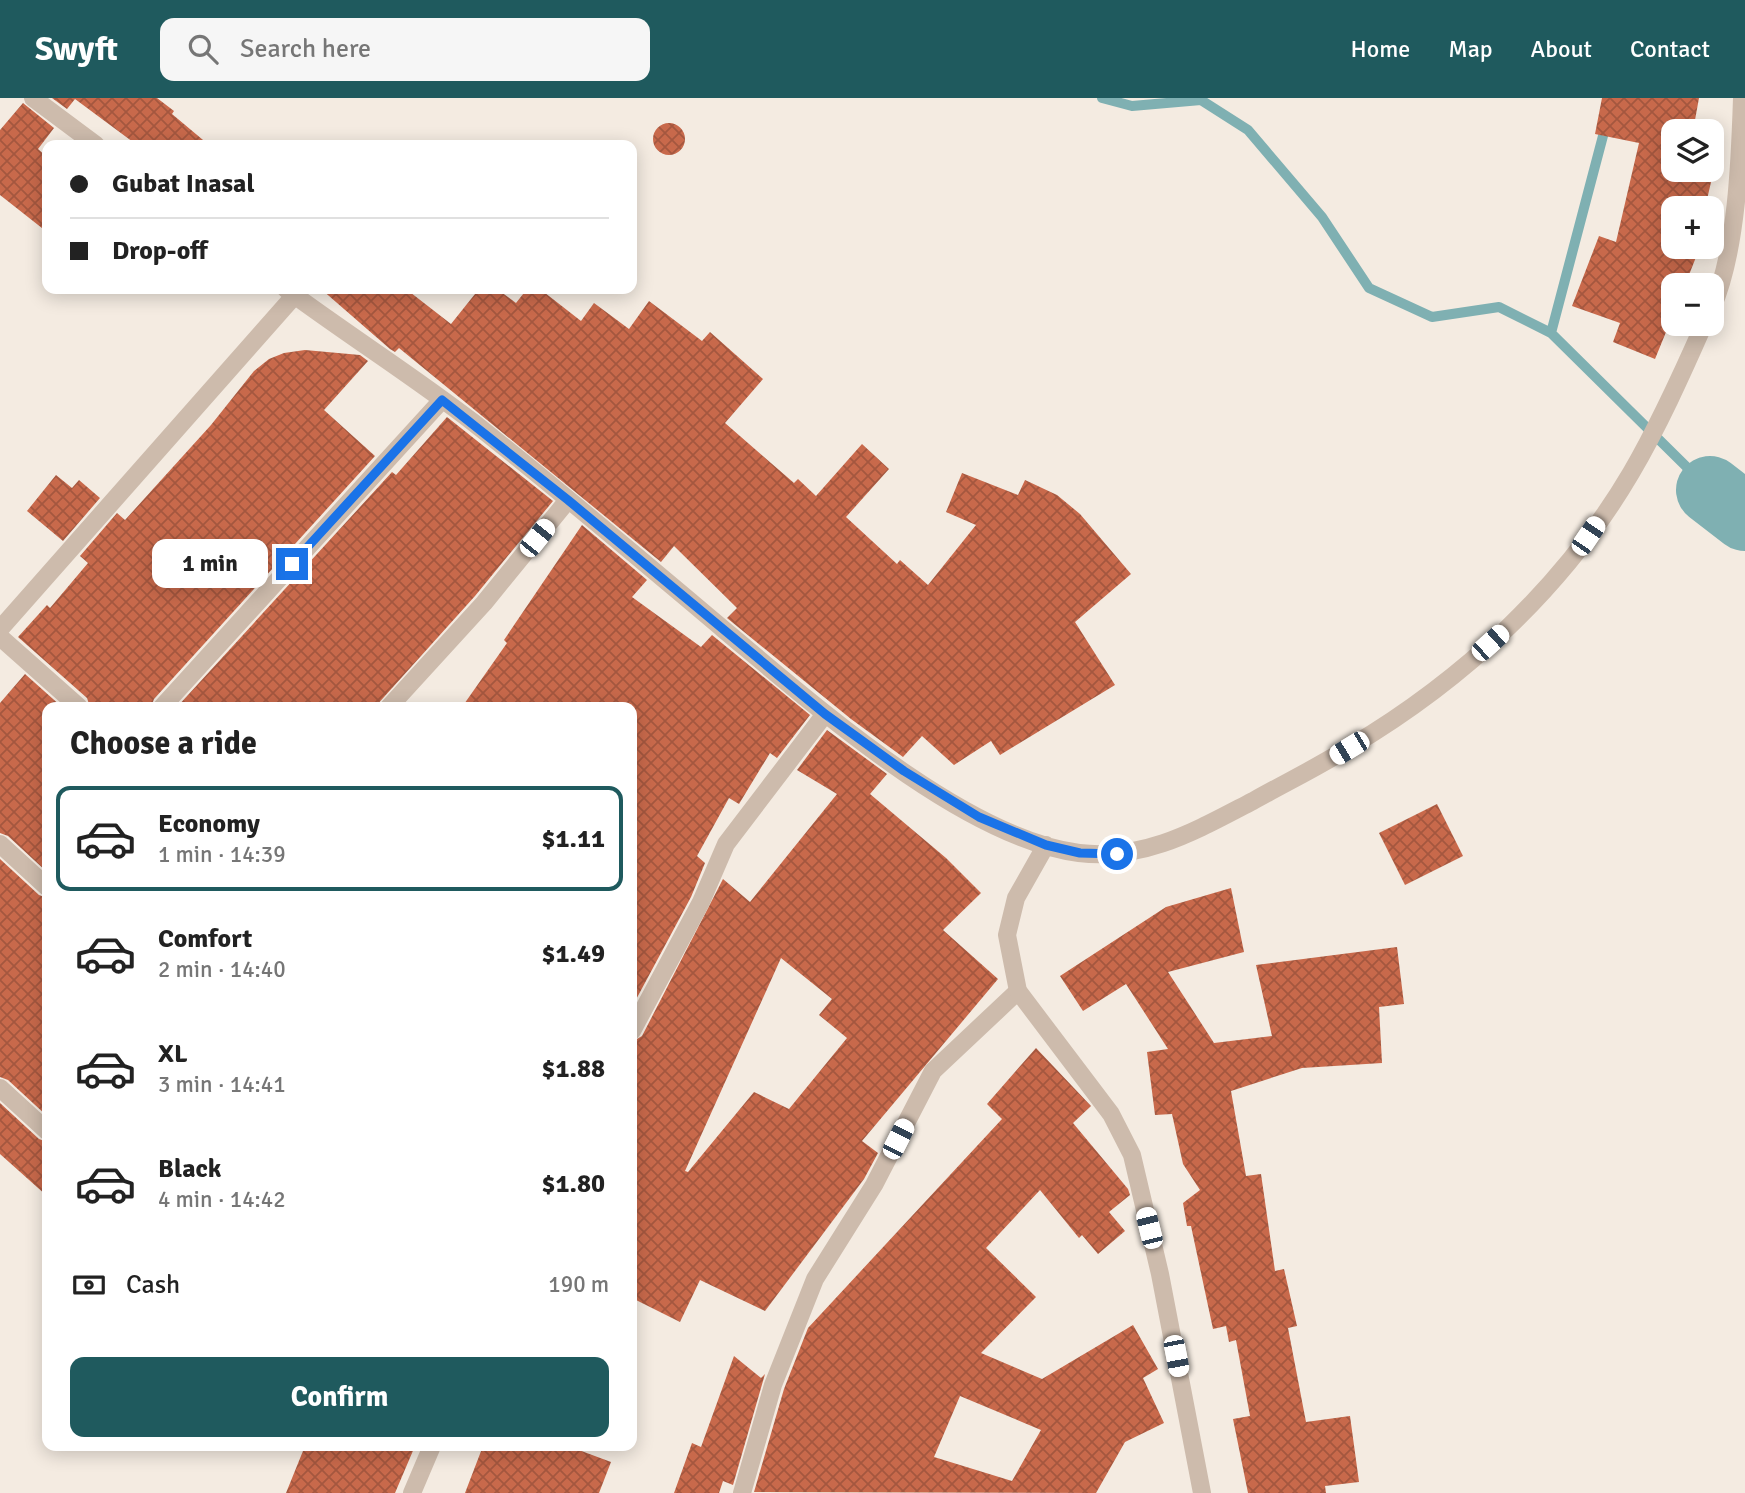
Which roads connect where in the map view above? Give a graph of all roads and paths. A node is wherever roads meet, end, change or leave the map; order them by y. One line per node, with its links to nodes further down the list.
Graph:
1 (33, 98): 3 (street)
2 (1742, 98): 4 (street)
3 (89, 140)
4 (1721, 273)
5 (289, 294): 10 (street)
6 (294, 294): 8 (street)
7 (1699, 336): 17 (street)
8 (442, 400): 9 (street); 13 (street)
9 (568, 500): 14 (street); 15 (street)
10 (0, 629)
11 (0, 637): 12 (street)
12 (73, 702)
13 (167, 702)
14 (394, 702)
15 (825, 714): 17 (street); 20 (street)
16 (0, 844): 18 (street)
17 (1046, 845): 19 (street)
18 (42, 882)
19 (1018, 991): 25 (street); 26 (street)
20 (637, 1022)
21 (0, 1088): 22 (street)
22 (42, 1126)
23 (430, 1451): 24 (street)
24 (412, 1493)
25 (742, 1493)
26 (1202, 1493)

